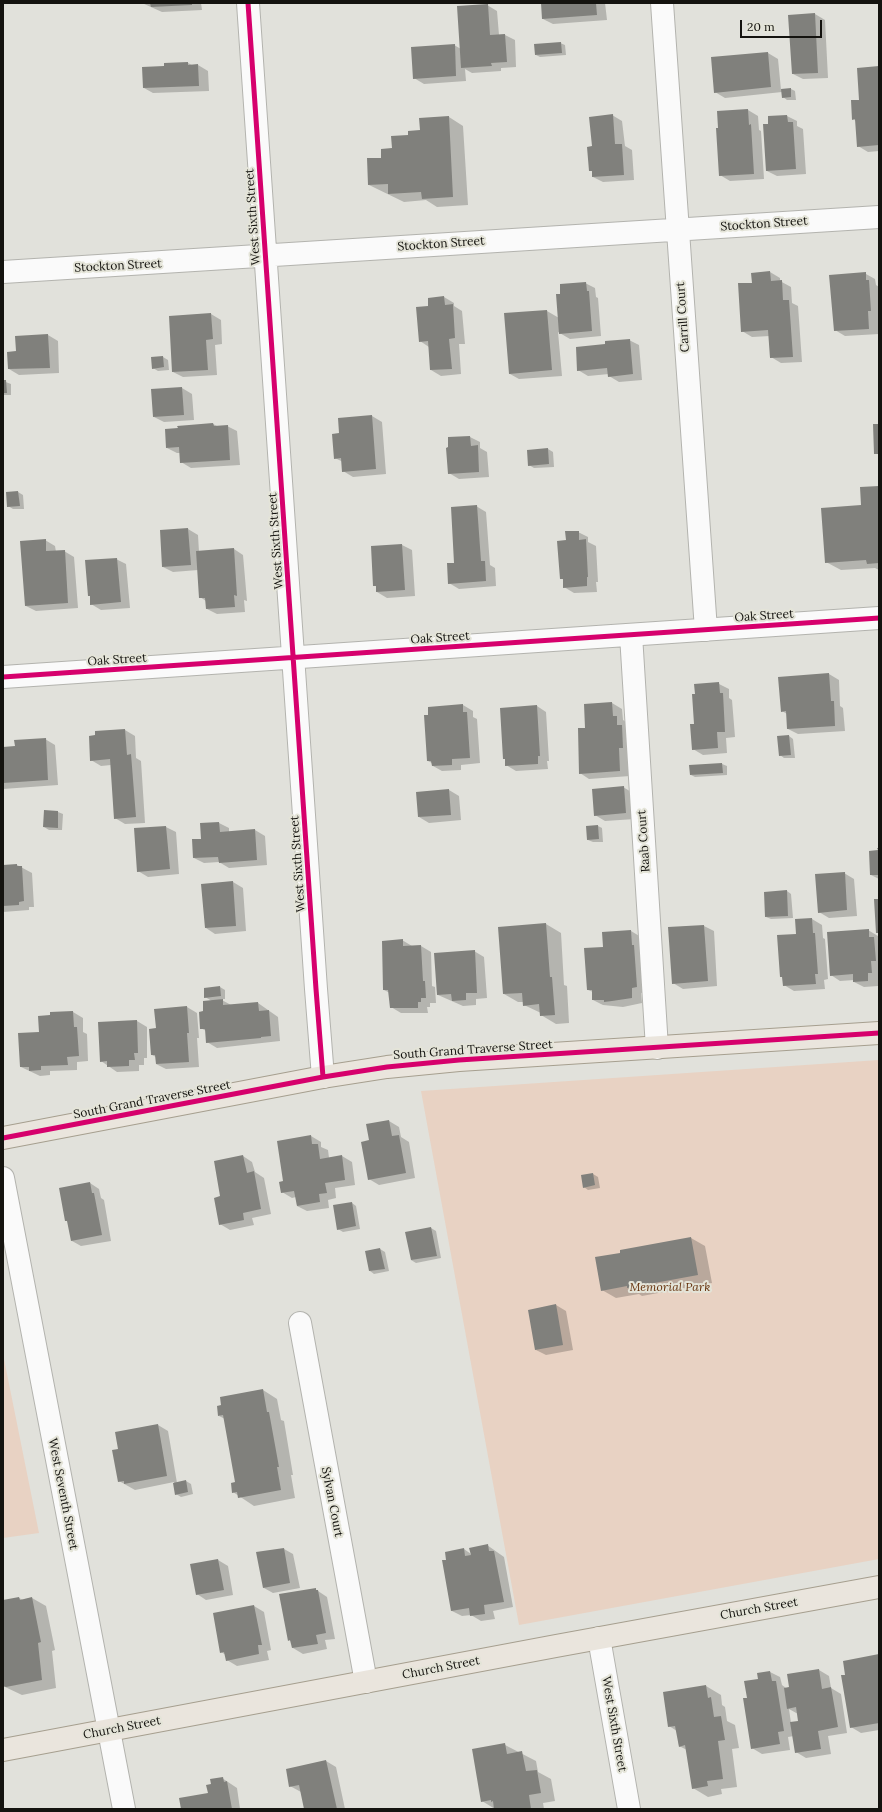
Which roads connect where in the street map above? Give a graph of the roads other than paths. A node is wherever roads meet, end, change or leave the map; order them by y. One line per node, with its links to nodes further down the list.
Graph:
1 (248, 3): 5 (street, West Sixth Street)
2 (662, 3): 4 (street, Carrill Court)
3 (879, 217): 4 (street, Stockton Street)
4 (677, 230): 5 (street, Stockton Street); 8 (street, Carrill Court)
5 (266, 256): 6 (street, Stockton Street); 10 (street, West Sixth Street)
6 (3, 272)
7 (879, 618): 8 (street, Oak Street)
8 (706, 630): 9 (street, Oak Street)
9 (631, 635): 10 (street, Oak Street); 13 (street, Raab Court)
10 (294, 658): 11 (street, Oak Street); 14 (street, West Sixth Street)
11 (3, 677)
12 (879, 1033): 13 (main road, South Grand Traverse Street)
13 (657, 1048): 14 (main road, South Grand Traverse Street)
14 (323, 1077): 15 (main road, South Grand Traverse Street)
15 (3, 1138)
16 (3, 1178): 21 (street, West Seventh Street)
17 (300, 1323): 20 (street, Sylvan Court)
18 (879, 1587): 19 (main road, Church Street)
19 (598, 1638): 20 (main road, Church Street); 24 (street, West Sixth Street)
20 (366, 1682): 21 (main road, Church Street)
21 (109, 1730): 22 (main road, Church Street); 23 (street, West Seventh Street)
22 (3, 1750)
23 (124, 1809)
24 (630, 1809)

